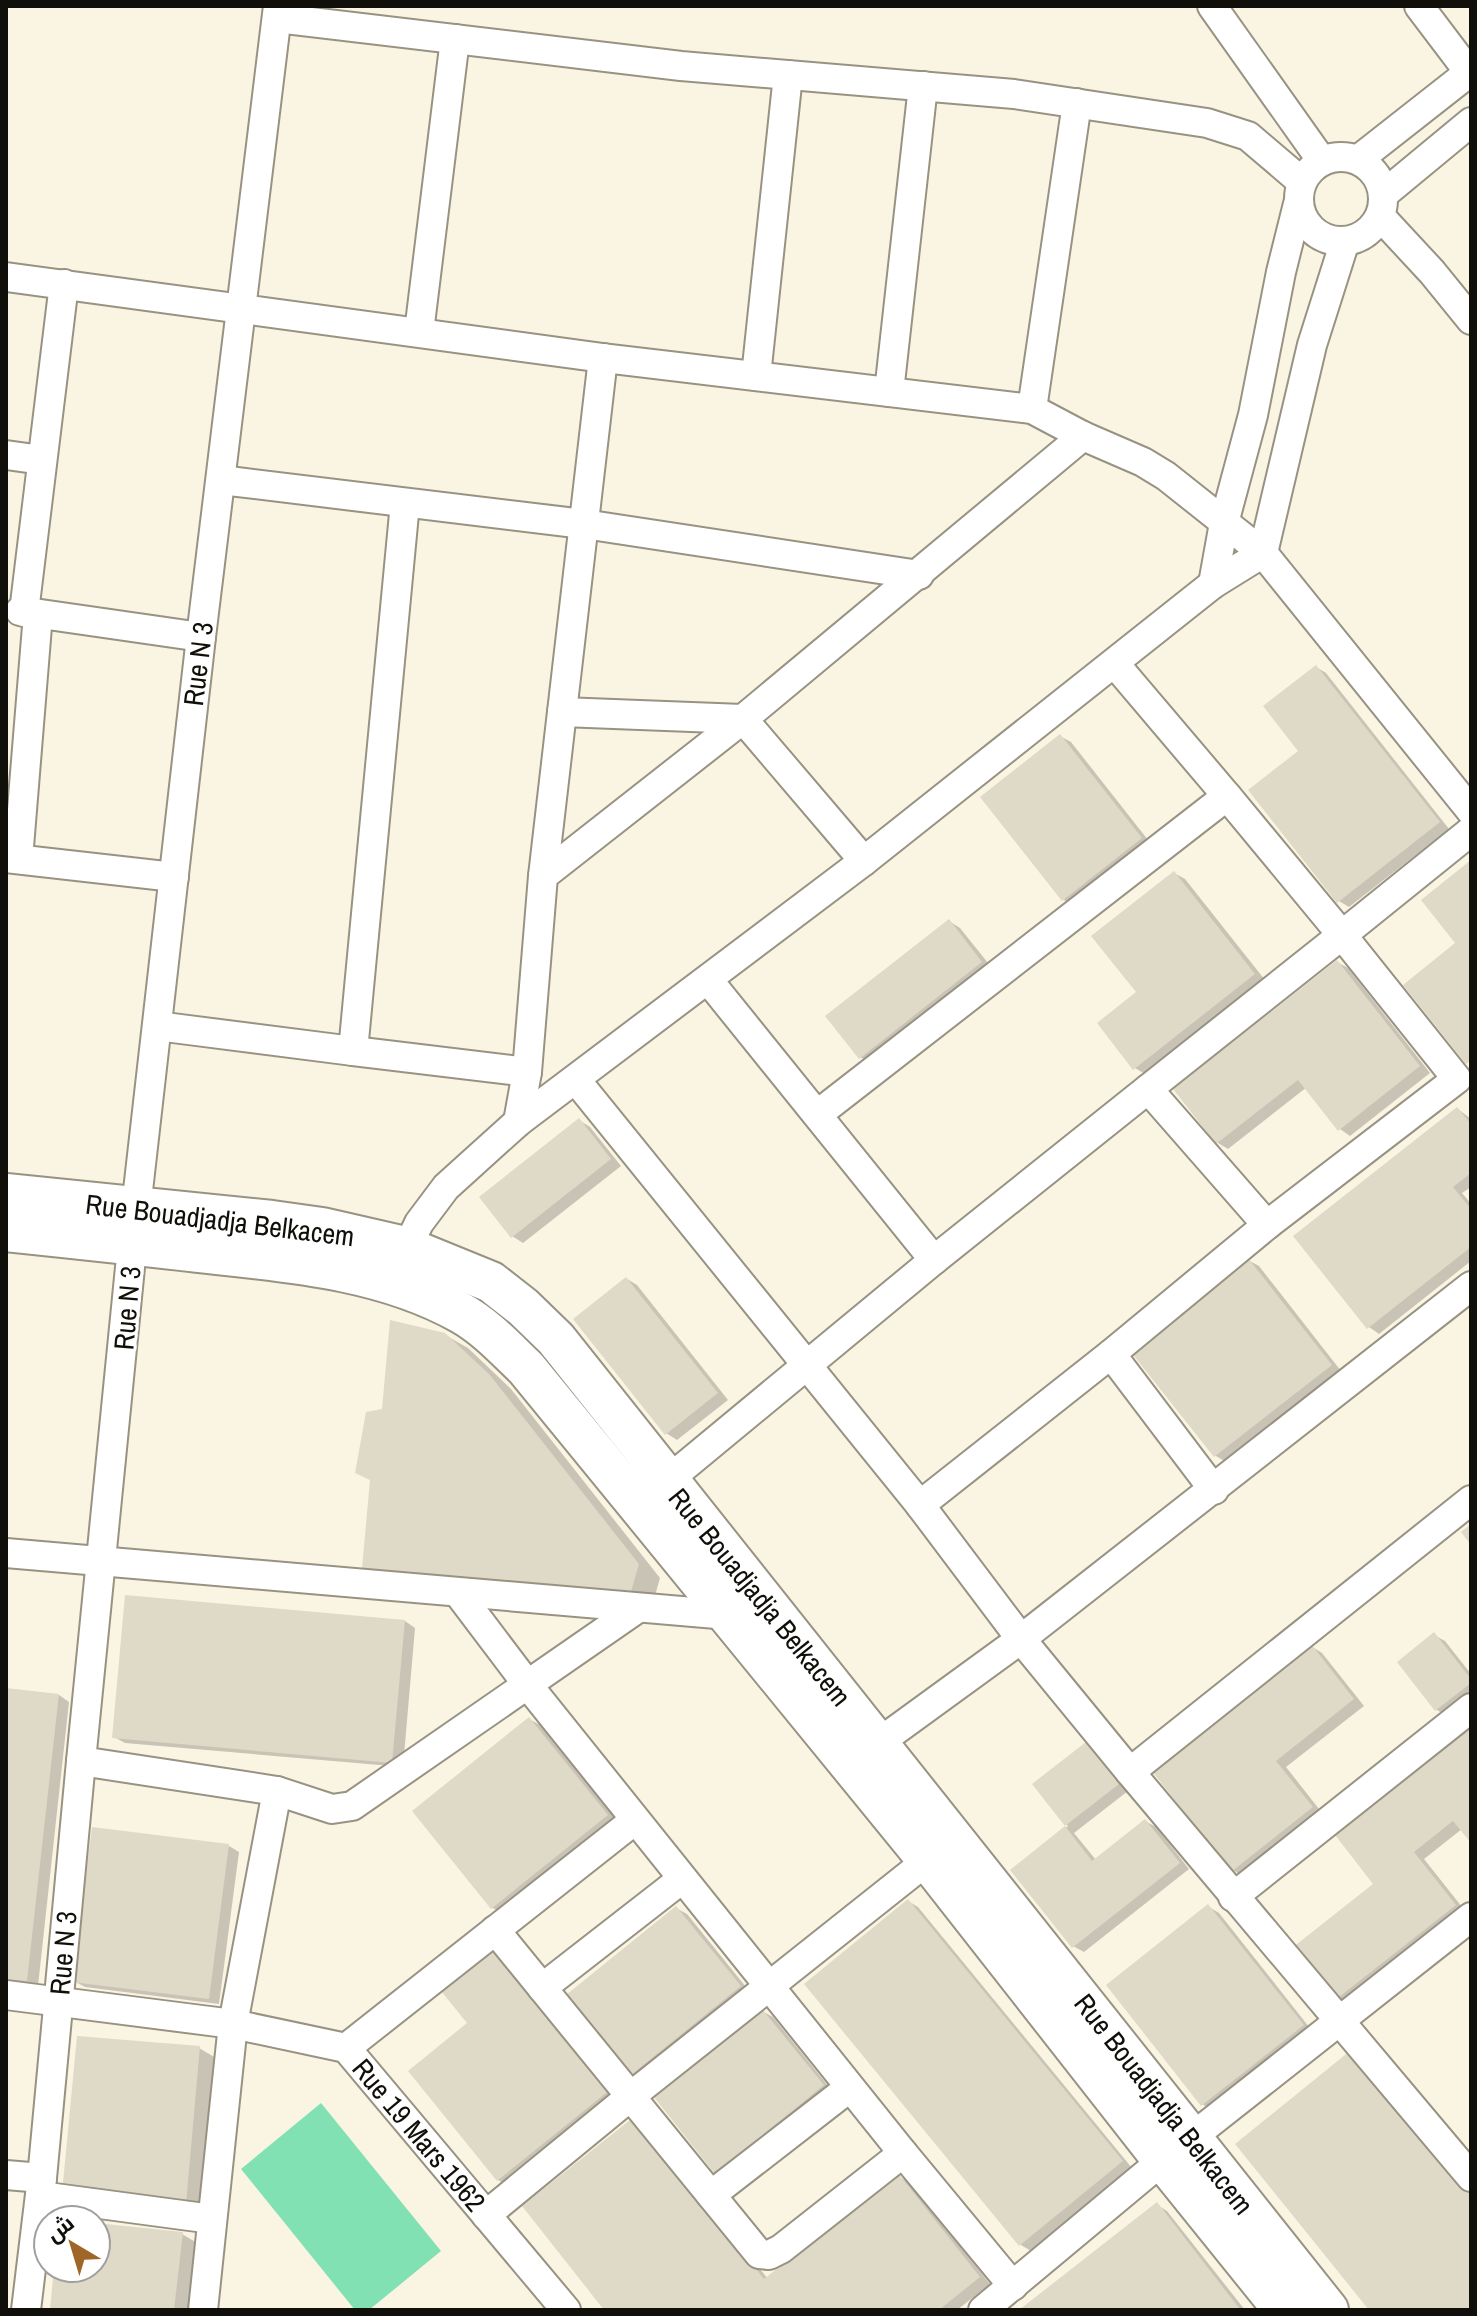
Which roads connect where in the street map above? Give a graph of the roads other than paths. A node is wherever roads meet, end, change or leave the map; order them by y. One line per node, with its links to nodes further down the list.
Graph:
1 (1212, 6): 11 (street)
2 (1419, 6): 5 (street)
3 (277, 12): 4 (street); 17 (street, Rue N 3)
4 (455, 39): 6 (street); 19 (street)
5 (1470, 72): 10 (street)
6 (788, 75): 7 (street); 21 (street)
7 (923, 86): 8 (street); 22 (street)
8 (1077, 103): 12 (street); 23 (street)
9 (1471, 122): 13 (street)
10 (1359, 159): 11 (street); 13 (street)
11 (1322, 161): 12 (street)
12 (1300, 193): 14 (street); 29 (street)
13 (1382, 205): 14 (street); 18 (street)
14 (1345, 241): 31 (street)
15 (6, 277): 16 (street)
16 (64, 284): 17 (street); 26 (street)
17 (243, 307): 19 (street); 27 (street, Rue N 3)
18 (1471, 320)
19 (419, 332): 20 (street)
20 (603, 358): 21 (street); 30 (street)
21 (756, 376): 22 (street)
22 (889, 392): 23 (street)
23 (1032, 409): 24 (street)
24 (1083, 436): 29 (street); 32 (street)
25 (6, 455): 26 (street)
26 (42, 460): 34 (street)
27 (221, 480): 28 (street); 35 (street, Rue N 3)
28 (405, 503): 30 (street); 49 (street)
29 (1224, 523): 31 (street); 33 (street)
30 (584, 524): 32 (street); 37 (street)
31 (1263, 553): 33 (street); 40 (street)
32 (919, 575): 38 (street)
33 (1213, 584): 36 (street)
34 (23, 612): 35 (street); 42 (street)
35 (201, 637): 45 (street, Rue N 3)
36 (1115, 664): 39 (street); 43 (street)
37 (562, 712): 38 (street); 44 (street)
38 (743, 719): 43 (street); 44 (street)
39 (1227, 796): 46 (street); 54 (street)
40 (1471, 811)
41 (1471, 831): 46 (street)
42 (12, 858): 45 (street)
43 (864, 861): 47 (street)
44 (543, 876): 50 (street)
45 (174, 877): 48 (street, Rue N 3)
46 (1342, 935): 52 (street); 53 (street)
47 (709, 981): 51 (street); 54 (street)
48 (157, 1026): 49 (street); 58 (street, Rue N 3)
49 (353, 1051): 50 (street)
50 (527, 1072): 55 (street)
51 (576, 1080): 55 (street); 65 (street)
52 (1464, 1088): 57 (street)
53 (1148, 1089): 57 (street); 61 (street)
54 (818, 1114): 61 (street)
55 (518, 1122): 60 (street)
56 (6, 1194): 58 (street, Rue Bouadjadja Belkacem)
57 (1267, 1225): 64 (street)
58 (135, 1227): 59 (street, Rue Bouadjadja Belkacem); 60 (street, Rue Bouadjadja Belkacem); 62 (street, Rue Bouadjadja Belkacem); 71 (street, Rue N 3)
59 (6, 1231)
60 (405, 1247): 62 (street); 66 (street, Rue Bouadjadja Belkacem)
61 (934, 1260): 65 (street)
62 (392, 1285): 74 (street, Rue Bouadjadja Belkacem)
63 (1471, 1286): 67 (street)
64 (1111, 1354): 67 (street); 69 (street)
65 (808, 1366): 66 (street); 69 (street)
66 (668, 1480): 78 (street, Rue Bouadjadja Belkacem)
67 (1214, 1490): 75 (street)
68 (1471, 1500): 80 (street)
69 (920, 1505): 75 (street)
70 (6, 1553): 71 (street)
71 (103, 1562): 72 (street); 79 (street, Rue N 3)
72 (459, 1594): 73 (street); 76 (street)
73 (638, 1608): 74 (street); 76 (street)
74 (728, 1615): 78 (street, Rue Bouadjadja Belkacem)
75 (1021, 1639): 78 (street); 80 (street)
76 (527, 1684): 81 (street); 82 (street)
77 (1471, 1708): 85 (street)
78 (863, 1754): 83 (street, Rue Bouadjadja Belkacem); 97 (street, Rue Bouadjadja Belkacem)
79 (81, 1761): 81 (street); 91 (street, Rue N 3)
80 (1130, 1772): 85 (street)
81 (277, 1791): 93 (street)
82 (635, 1820): 84 (street); 87 (street)
83 (928, 1860): 88 (street); 97 (street, Rue Bouadjadja Belkacem)
84 (682, 1879): 88 (street); 89 (street)
85 (1233, 1897): 92 (street)
86 (1471, 1917): 92 (street)
87 (495, 1930): 89 (street); 94 (street)
88 (768, 1987): 95 (street); 96 (street)
89 (542, 1988): 96 (street)
90 (6, 1995): 91 (street, Rue 19 Mars 1962)
91 (58, 2000): 93 (street, Rue 19 Mars 1962); 101 (street, Rue N 3)
92 (1340, 2020): 97 (street); 100 (street)
93 (233, 2024): 94 (street, Rue 19 Mars 1962); 104 (street)
94 (346, 2048): 103 (street, Rue 19 Mars 1962)
95 (849, 2088): 98 (street); 102 (street)
96 (631, 2096): 102 (street); 103 (street)
97 (1177, 2149): 105 (street); 106 (street, Rue Bouadjadja Belkacem); 111 (street, Rue Bouadjadja Belkacem)
98 (903, 2153): 102 (street); 105 (street)
99 (6, 2175): 101 (street)
100 (1471, 2177)
101 (41, 2187): 104 (street); 107 (street, Rue N 3)
102 (711, 2195)
103 (486, 2215): 109 (street, Rue 19 Mars 1962)
104 (212, 2219): 108 (street)
105 (1013, 2286): 110 (street)
106 (1279, 2308)
107 (26, 2310)
108 (203, 2310)
109 (566, 2310)
110 (983, 2310)
111 (1328, 2310)

